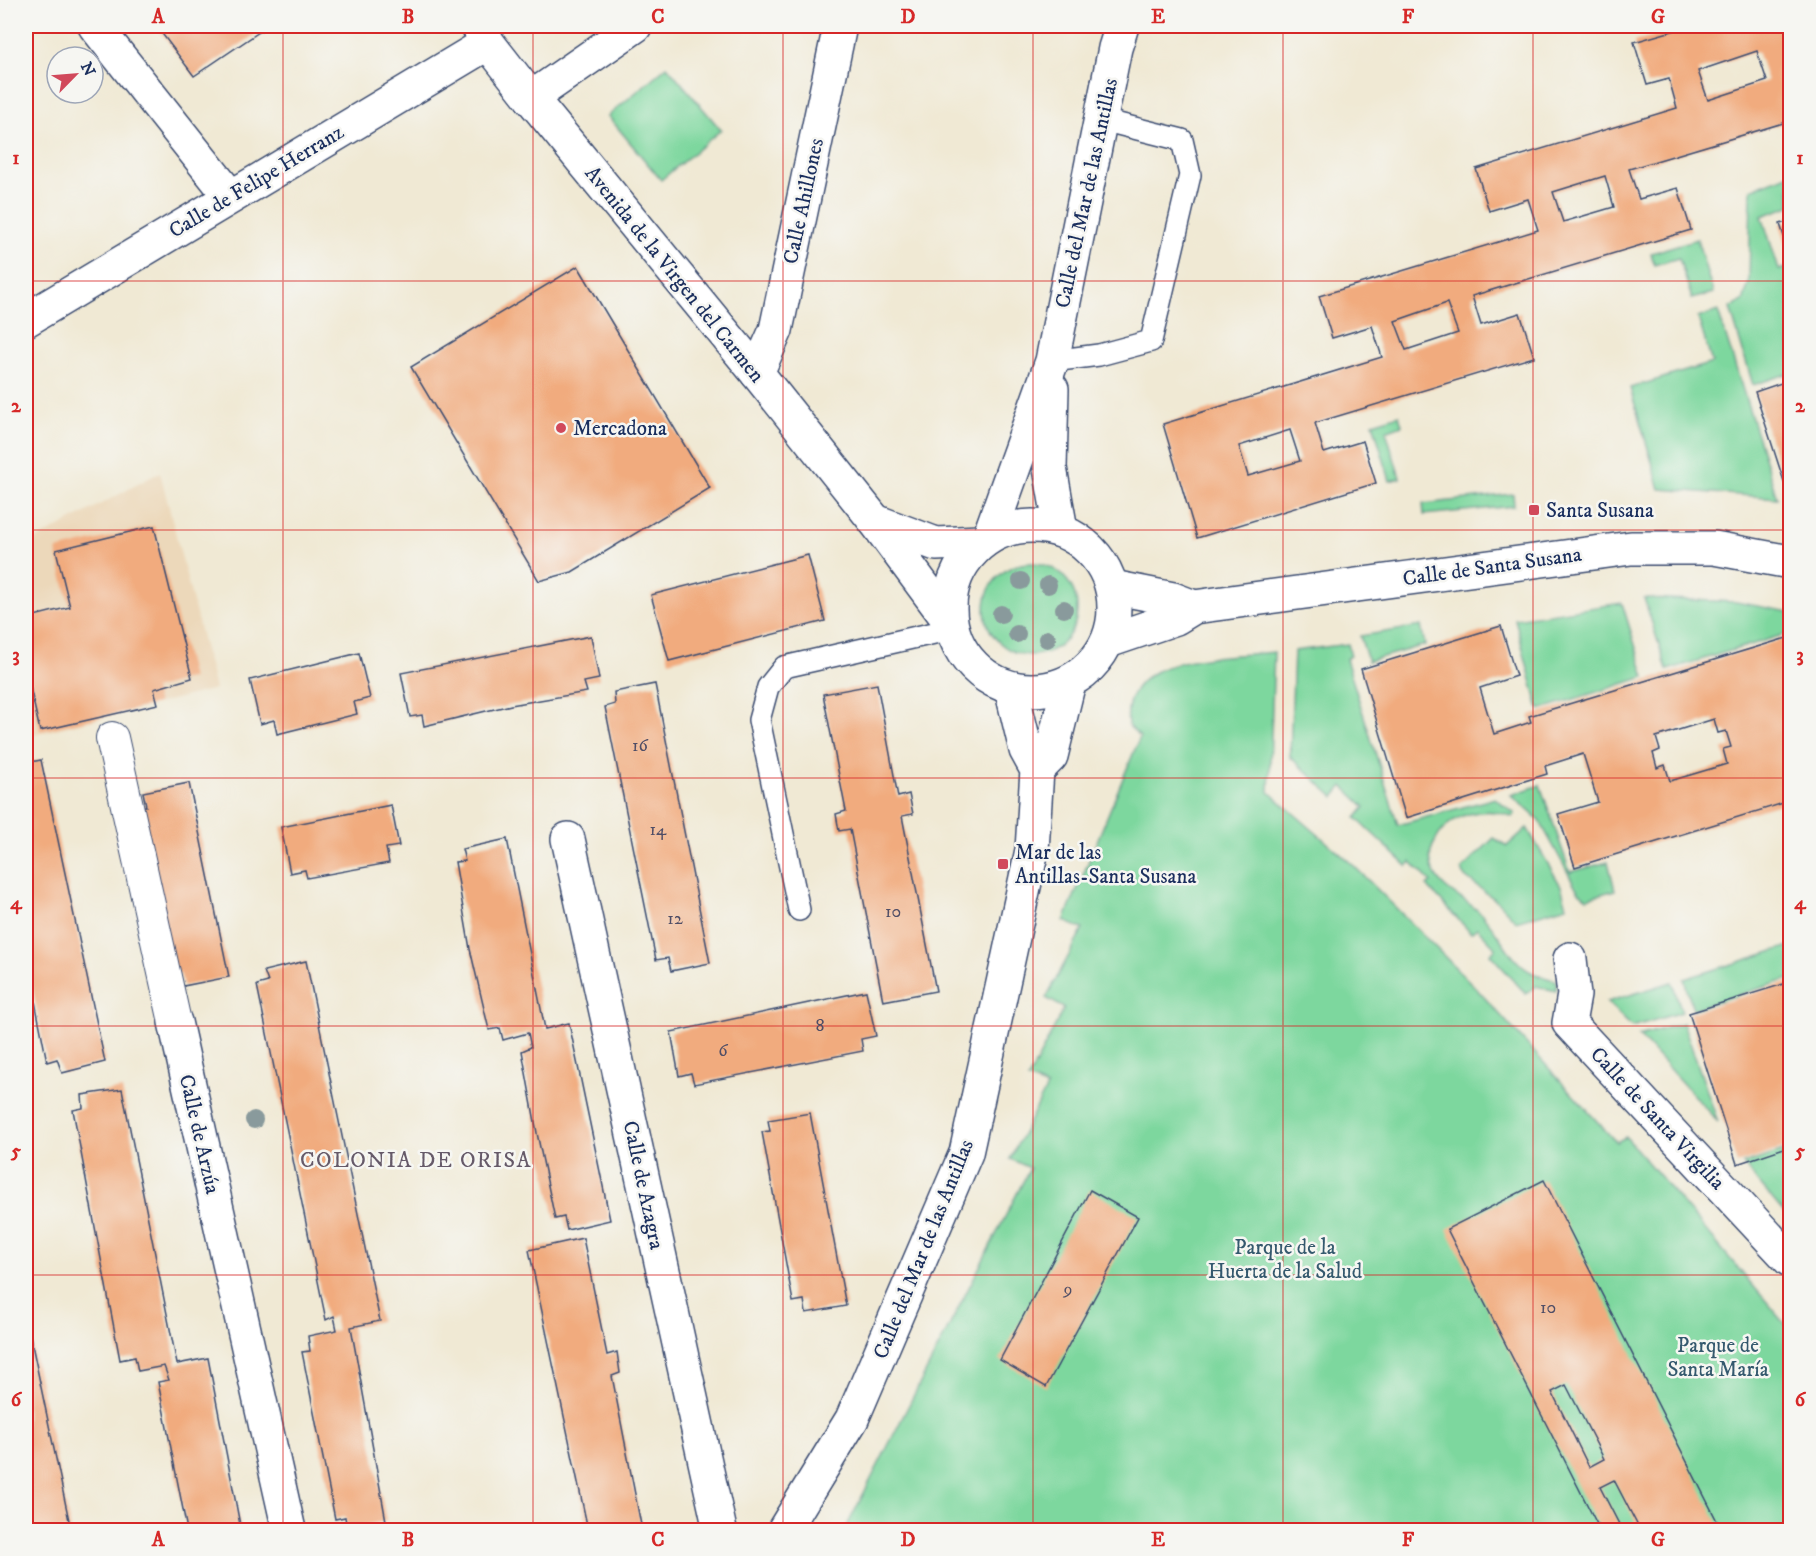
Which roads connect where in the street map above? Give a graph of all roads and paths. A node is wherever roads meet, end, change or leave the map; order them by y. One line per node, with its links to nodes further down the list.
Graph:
1 (95, 26): 8 (street)
2 (634, 26): 6 (street)
3 (840, 26): 11 (street, Calle Ahillones)
4 (1122, 26): 7 (street, Calle del Mar de las Antillas)
5 (483, 34): 6 (street, Avenida de la Virgen del Carmen); 8 (street, Calle de Felipe Herranz)
6 (531, 98): 11 (street, Avenida de la Virgen del Carmen)
7 (1102, 120): 10 (street, Calle del Mar de las Antillas); 10 (lane)
8 (230, 196): 9 (street, Calle de Felipe Herranz)
9 (26, 320)
10 (1052, 361): 13 (street, Calle del Mar de las Antillas); 14 (street, Calle del Mar de las Antillas)
11 (757, 373): 12 (street, Avenida de la Virgen del Carmen)
12 (875, 521): 14 (street); 18 (street, Avenida de la Virgen del Carmen)
13 (1061, 531): 14 (street); 16 (street)
14 (985, 539): 18 (street)
15 (1791, 562): 17 (street, Calle de Santa Susana)
16 (1112, 587): 17 (street, Calle de Santa Susana); 19 (street)
17 (1194, 607): 19 (street, Calle de Santa Susana)
18 (951, 626): 21 (street); 25 (lane)
19 (1108, 641): 20 (street)
20 (1069, 682): 21 (street); 23 (street)
21 (1011, 688): 23 (street, Calle del Mar de las Antillas)
22 (112, 738): 27 (street, Calle de Arzúa)
23 (1037, 770): 31 (street, Calle del Mar de las Antillas)
24 (568, 839): 30 (street, Calle de Azagra)
25 (799, 910)
26 (1570, 959): 28 (street, Calle de Santa Virgilia)
27 (175, 1022): 29 (street, Calle de Arzúa)
28 (1791, 1260)
29 (289, 1530)
30 (720, 1530)
31 (784, 1530)

